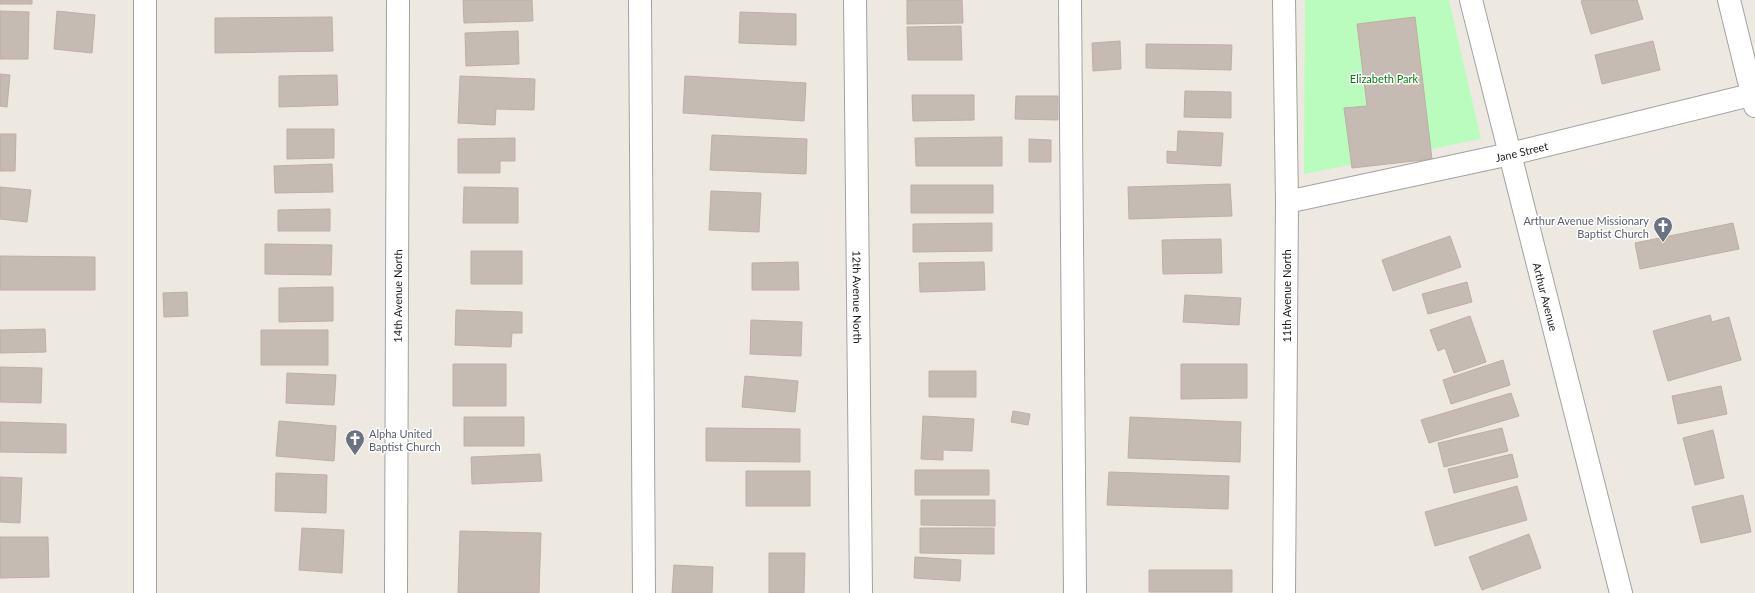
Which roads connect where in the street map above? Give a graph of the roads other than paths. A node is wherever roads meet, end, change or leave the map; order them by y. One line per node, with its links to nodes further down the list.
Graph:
1 (145, 0): 12 (street)
2 (398, 0): 13 (street, 14th Avenue North)
3 (640, 0): 14 (street)
4 (855, 0): 15 (street, 12th Avenue North)
5 (1070, 0): 16 (street)
6 (1284, 0): 11 (street, 11th Avenue North)
7 (1471, 0): 10 (street, Arthur Avenue)
8 (1729, 0): 9 (street)
9 (1754, 98): 10 (street, Jane Street)
10 (1510, 154): 11 (street, Jane Street); 18 (street, Arthur Avenue)
11 (1287, 202): 17 (street, 11th Avenue North)
12 (145, 593)
13 (396, 593)
14 (644, 593)
15 (861, 593)
16 (1075, 593)
17 (1284, 593)
18 (1621, 593)

